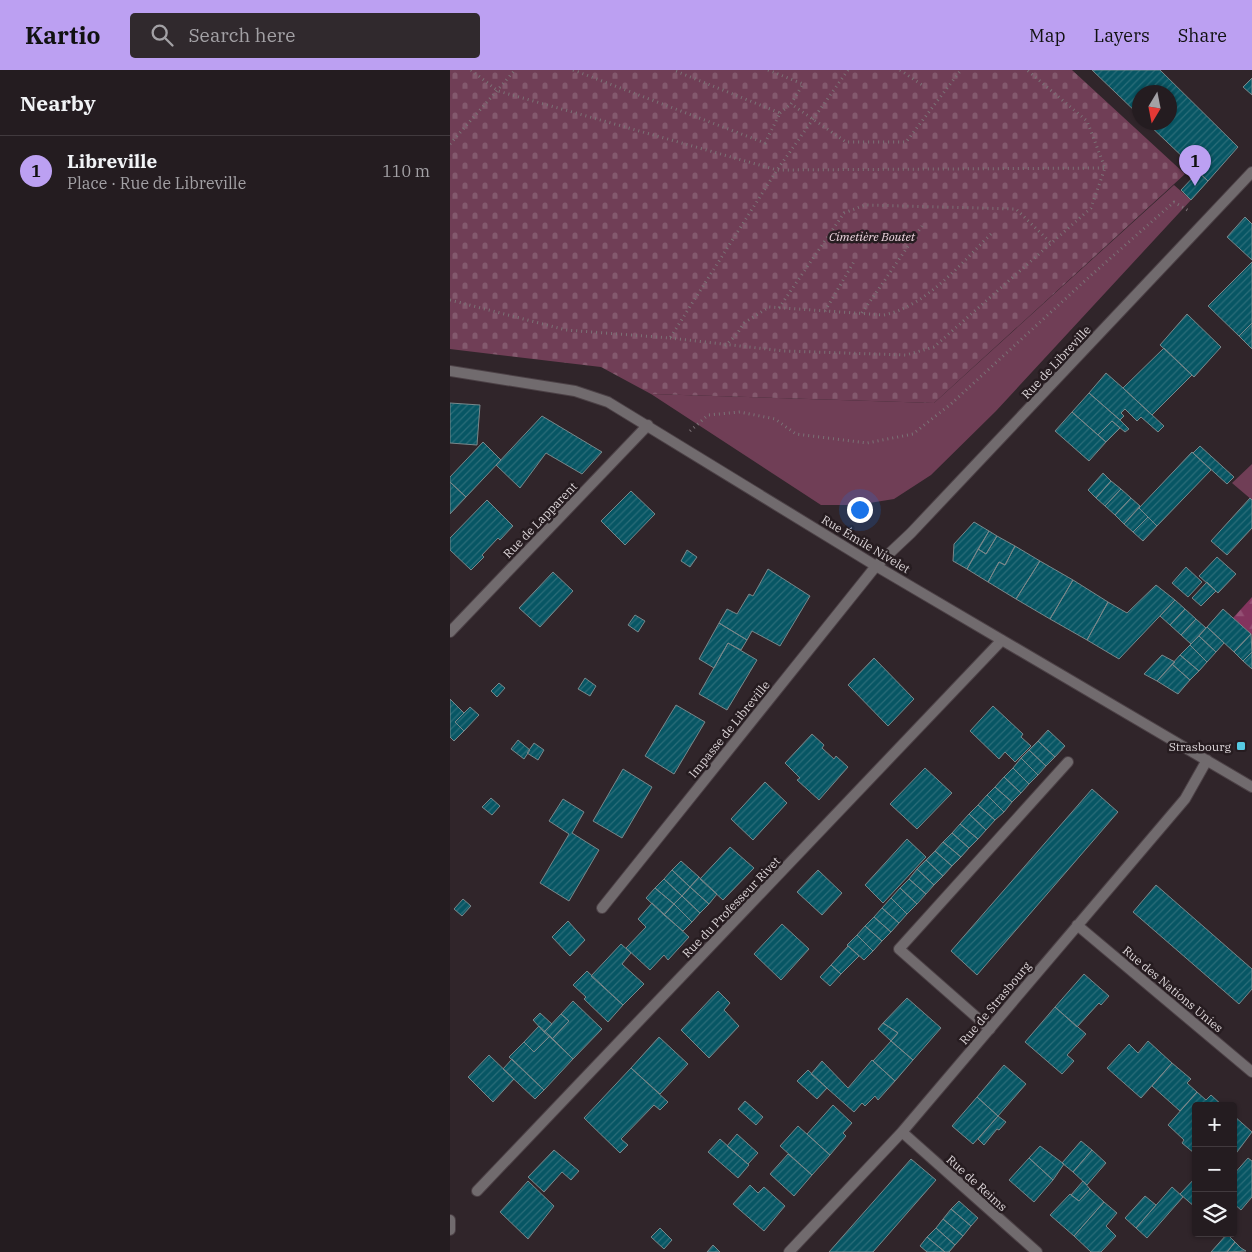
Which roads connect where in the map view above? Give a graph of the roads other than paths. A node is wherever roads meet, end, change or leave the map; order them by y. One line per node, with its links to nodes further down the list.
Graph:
1 (1252, 172): 4 (street, Rue de Libreville)
2 (450, 371): 3 (street, Rue Émile Nivelet)
3 (648, 425): 4 (street, Rue Émile Nivelet); 5 (street, Rue de Lapparent)
4 (876, 566): 6 (street, Rue Émile Nivelet); 10 (street, Impasse de Libreville)
5 (450, 632)
6 (1002, 640): 7 (street, Rue Émile Nivelet); 15 (street, Rue du Professeur Rivet)
7 (1207, 760): 9 (street, Rue Émile Nivelet); 11 (street, Rue de Strasbourg)
8 (1068, 762): 12 (street)
9 (1252, 787)
10 (602, 908)
11 (1077, 925): 12 (street, Rue de Strasbourg); 13 (street, Rue des Nations Unies)
12 (990, 1028): 14 (street, Rue de Strasbourg)
13 (1252, 1072)
14 (902, 1132): 18 (street, Rue de Strasbourg); 19 (street, Rue de Reims)
15 (477, 1191)
16 (450, 1220): 17 (street)
17 (450, 1230)
18 (789, 1252)
19 (1037, 1252)

